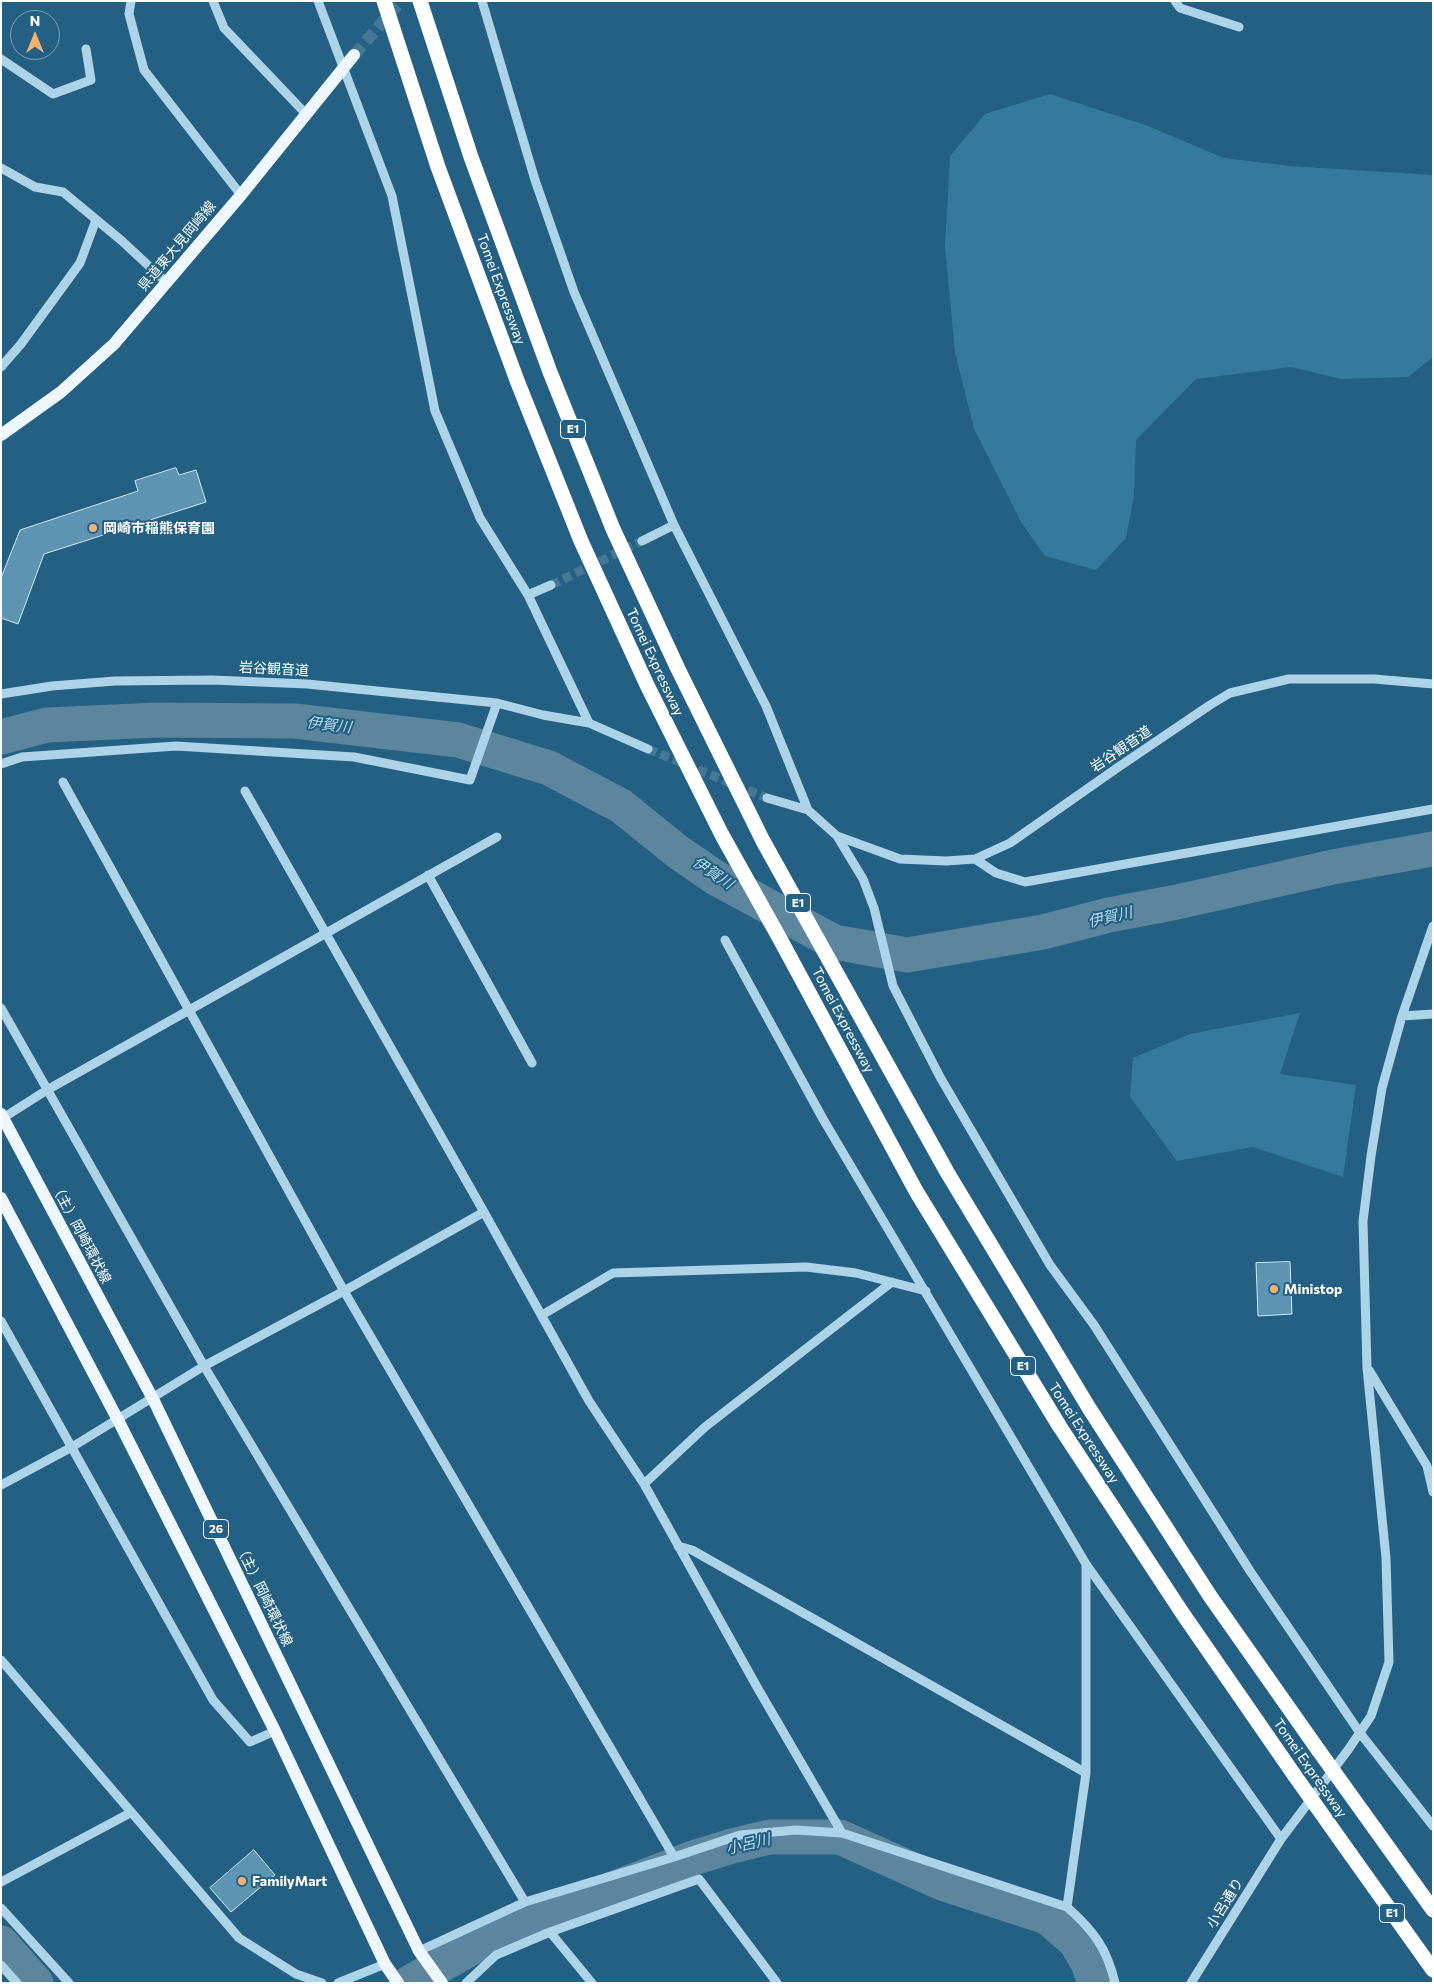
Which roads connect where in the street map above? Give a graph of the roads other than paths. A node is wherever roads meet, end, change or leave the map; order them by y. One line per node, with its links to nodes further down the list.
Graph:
1 (131, 1): 15 (street)
2 (213, 1): 13 (street)
3 (318, 1): 12 (street)
4 (384, 1): 84 (highway, Tomei Expressway / E1, bridge)
5 (420, 1): 79 (highway, Tomei Expressway / E1, bridge)
6 (482, 1): 20 (street)
7 (1175, 1): 8 (street)
8 (1239, 27)
9 (86, 49): 11 (street)
10 (354, 55): 12 (main road, 県道東大見岡崎線)
11 (1, 59)
12 (343, 67): 13 (main road, 県道東大見岡崎線); 23 (street)
13 (306, 114): 15 (main road, 県道東大見岡崎線)
14 (3, 173): 16 (street)
15 (241, 195): 17 (main road, 県道東大見岡崎線)
16 (96, 220): 17 (street); 18 (street)
17 (166, 282): 19 (main road, 県道東大見岡崎線)
18 (1, 367)
19 (1, 435)
20 (674, 525): 21 (street); 34 (street)
21 (642, 541)
22 (551, 585): 23 (street)
23 (528, 595): 27 (street)
24 (1433, 684): 37 (street, 岩谷観音道)
25 (1, 694): 26 (street, 岩谷観音道)
26 (497, 703): 27 (street, 岩谷観音道); 29 (street)
27 (588, 723): 28 (street, 岩谷観音道)
28 (648, 750)
29 (1, 764)
30 (63, 782): 43 (street)
31 (245, 791): 40 (street)
32 (768, 798): 34 (street)
33 (1433, 809): 37 (street)
34 (808, 810): 35 (street)
35 (837, 836): 37 (street, 岩谷観音道); 68 (street)
36 (497, 837): 38 (street)
37 (975, 859)
38 (428, 875): 40 (street); 46 (street)
39 (1433, 926): 45 (street, 小呂通り)
40 (326, 933): 43 (street); 50 (street)
41 (725, 940): 53 (street)
42 (1, 1008): 47 (street)
43 (188, 1011): 47 (street); 52 (street)
44 (1433, 1014): 45 (street)
45 (1402, 1016): 57 (street, 小呂通り)
46 (532, 1063)
47 (47, 1090): 48 (street); 56 (street)
48 (2, 1116): 58 (main road, （主）岡崎環状線 / 26)
49 (1, 1198): 59 (main road)
50 (484, 1212): 52 (street); 54 (street)
51 (892, 1282): 53 (street); 54 (street); 61 (street)
52 (344, 1291): 56 (street); 74 (street)
53 (926, 1291): 65 (street)
54 (542, 1315): 61 (street)
55 (1, 1321): 60 (street)
56 (204, 1366): 58 (street); 76 (street)
57 (1367, 1368): 63 (street); 68 (street, 小呂通り)
58 (153, 1399): 59 (street); 81 (main road, （主）岡崎環状線 / 26)
59 (118, 1420): 60 (street); 67 (main road)
60 (72, 1447): 62 (street); 67 (street)
61 (644, 1484): 64 (street)
62 (1, 1485)
63 (1433, 1492)
64 (678, 1546): 69 (street); 72 (street)
65 (1086, 1564): 69 (street); 73 (street)
66 (1, 1660): 70 (street)
67 (275, 1731): 82 (main road)
68 (1360, 1733): 71 (street); 73 (street, 小呂通り)
69 (1086, 1773): 77 (street)
70 (130, 1813): 75 (street); 87 (street)
71 (1433, 1826)
72 (842, 1833): 74 (street); 77 (street)
73 (1281, 1839): 95 (street, 小呂通り)
74 (674, 1857): 76 (street)
75 (1, 1882)
76 (525, 1902): 81 (street)
77 (1067, 1907): 94 (street)
78 (1, 1908): 86 (street)
79 (1433, 1910)
80 (550, 1932): 91 (street); 92 (street); 93 (street)
81 (418, 1951): 90 (main road, （主）岡崎環状線 / 26)
82 (385, 1964): 88 (street); 89 (main road)
83 (1, 1965): 85 (street)
84 (1433, 1970)
85 (18, 1983)
86 (69, 1983)
87 (322, 1983)
88 (338, 1983)
89 (398, 1983)
90 (442, 1983)
91 (466, 1983)
92 (592, 1983)
93 (777, 1983)
94 (1115, 1983)
95 (1191, 1983)

